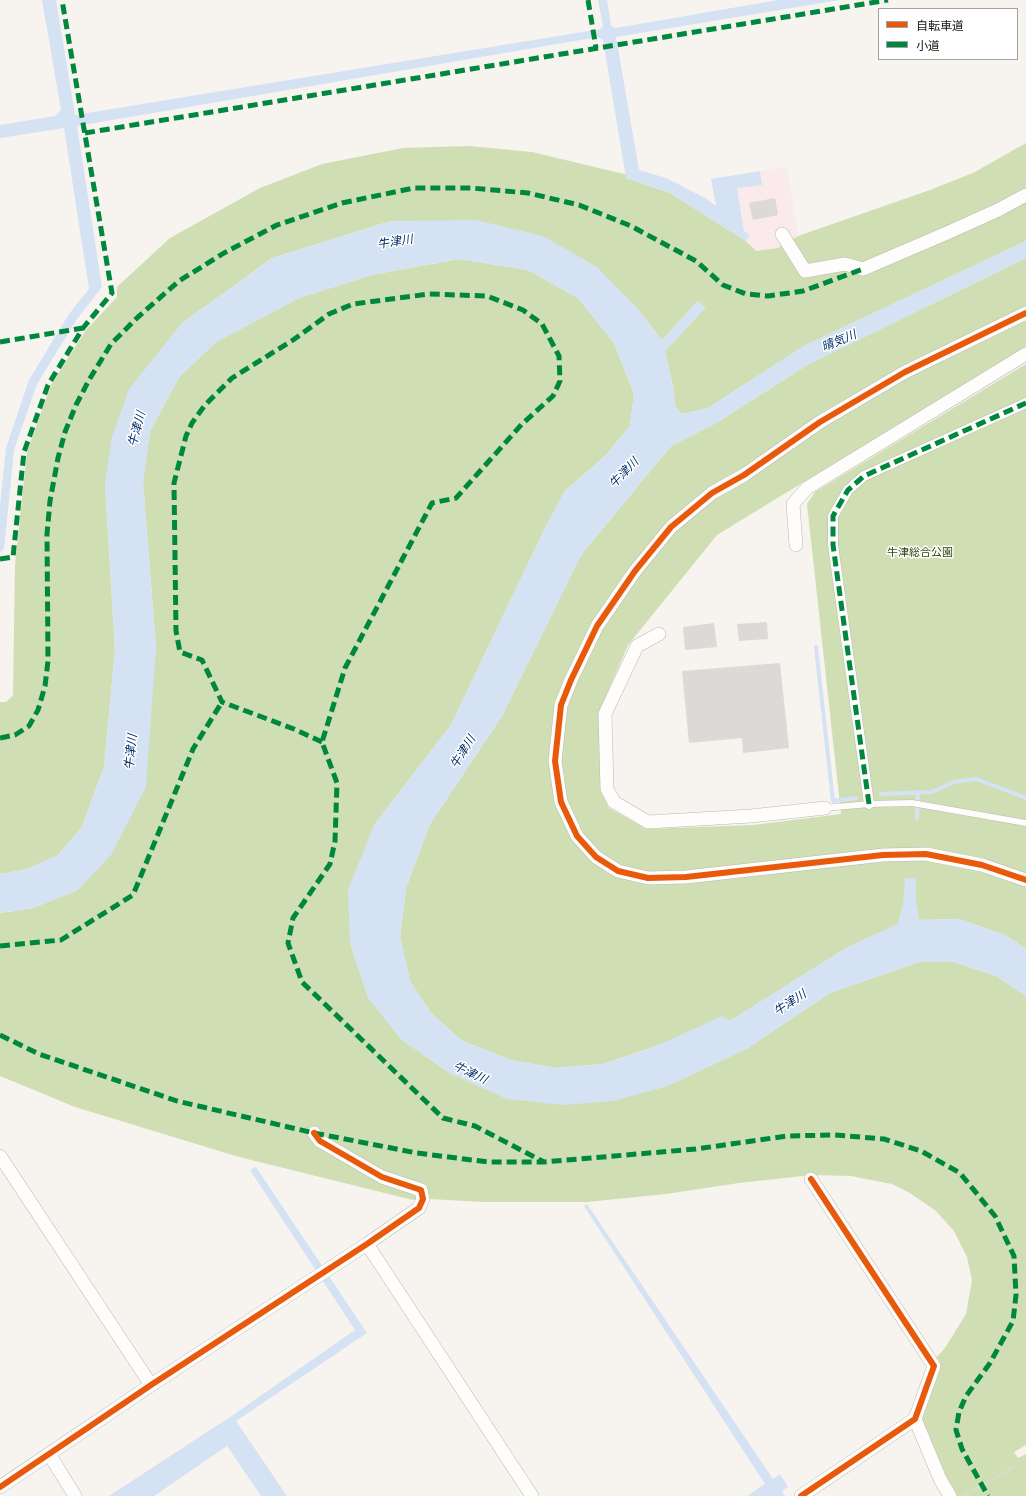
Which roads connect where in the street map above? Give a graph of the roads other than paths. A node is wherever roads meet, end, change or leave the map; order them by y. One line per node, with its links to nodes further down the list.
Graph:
1 (1026, 195): 2 (street)
2 (782, 234)
3 (1026, 313): 11 (street)
4 (1026, 354): 6 (street)
5 (1026, 403): 8 (street)
6 (796, 545)
7 (659, 634): 9 (street)
8 (869, 804): 9 (lane); 10 (lane)
9 (825, 808)
10 (1026, 823)
11 (1026, 880)
12 (314, 1133): 15 (street)
13 (0, 1156): 16 (street)
14 (811, 1179): 17 (street)
15 (367, 1244): 16 (street); 21 (street)
16 (152, 1385): 18 (street)
17 (916, 1419): 22 (street); 23 (street)
18 (50, 1454): 19 (street); 20 (street)
19 (0, 1487)
20 (75, 1496)
21 (532, 1496)
22 (801, 1496)
23 (950, 1496)

